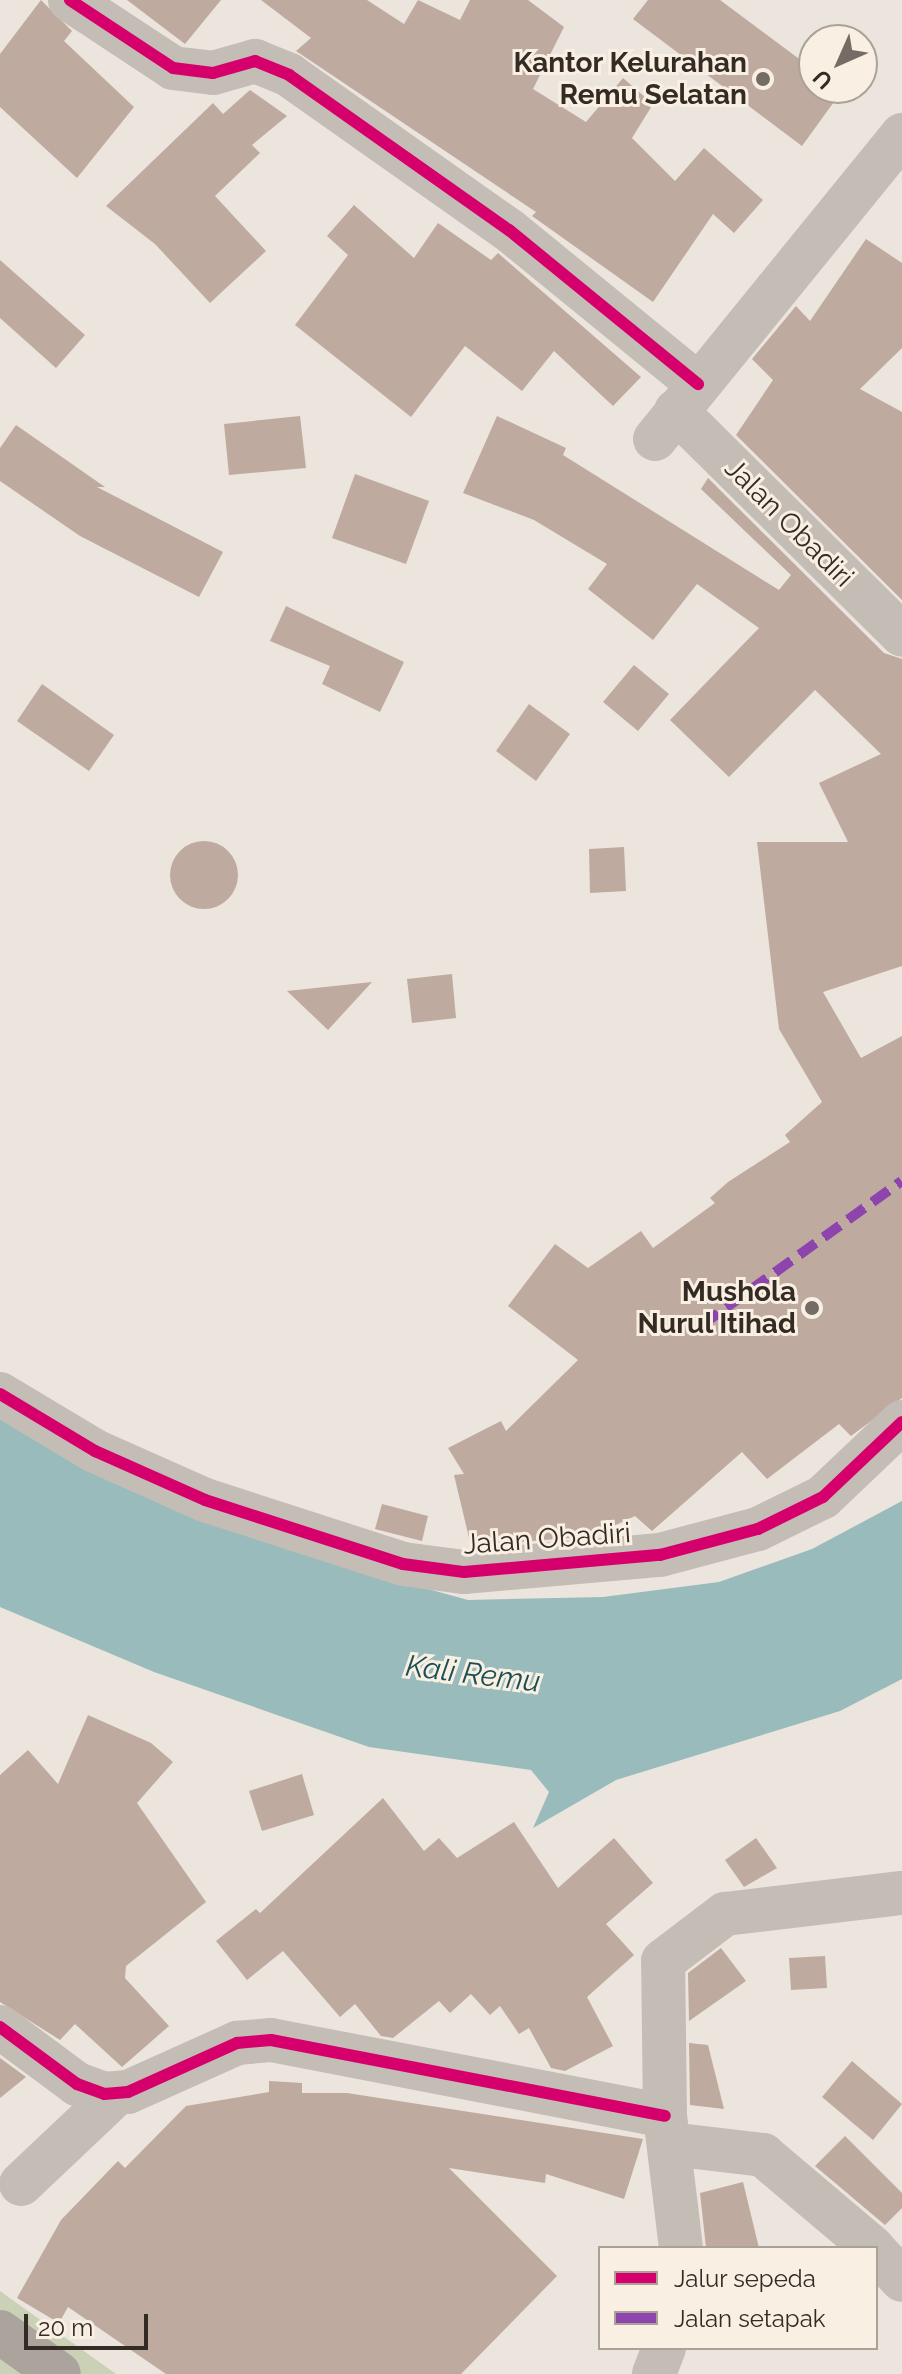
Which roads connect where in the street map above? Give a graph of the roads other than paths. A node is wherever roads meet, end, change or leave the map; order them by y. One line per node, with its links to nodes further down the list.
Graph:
1 (70, 0): 3 (street, Jalan Obadiri)
2 (902, 135): 3 (street)
3 (676, 411): 4 (street, Jalan Obadiri)
4 (902, 635)
5 (0, 1394): 6 (street, Jalan Obadiri)
6 (902, 1422)
7 (902, 1893): 10 (street)
8 (0, 2027): 9 (street)
9 (115, 2095): 10 (street); 11 (street)
10 (667, 2130): 12 (street); 13 (street)
11 (21, 2184)
12 (681, 2246)
13 (869, 2246)
14 (878, 2254): 15 (street)
15 (902, 2280)
16 (0, 2332): 18 (highway)
17 (663, 2350): 19 (street)
18 (59, 2374)
19 (654, 2374)

